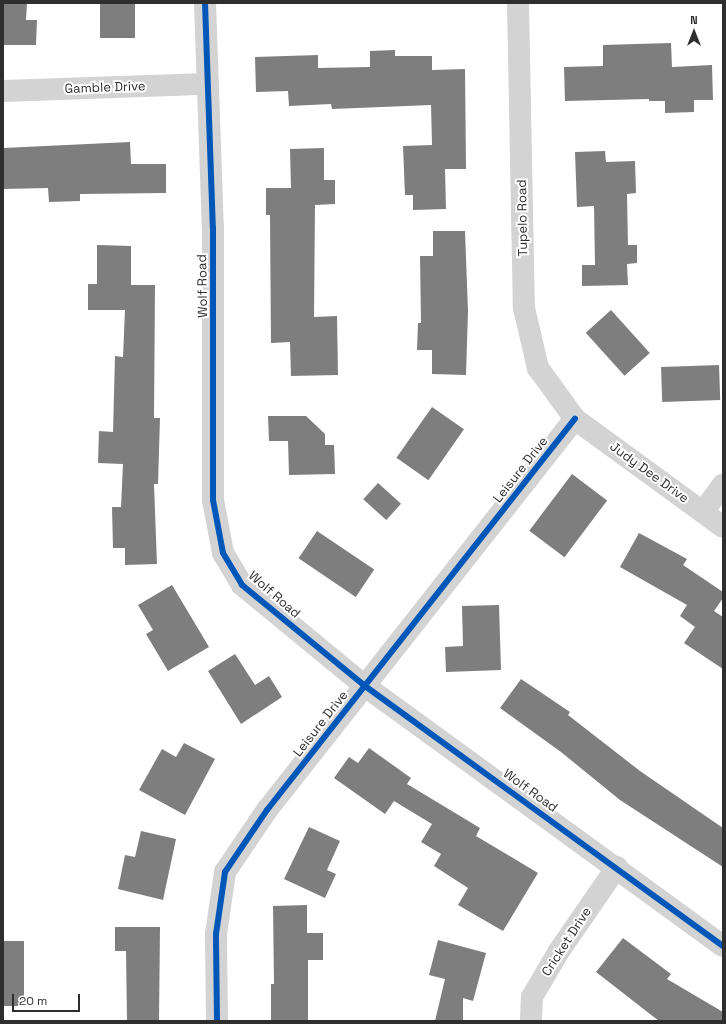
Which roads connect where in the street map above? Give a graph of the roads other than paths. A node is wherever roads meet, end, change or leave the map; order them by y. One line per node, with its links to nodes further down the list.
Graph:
1 (205, 3): 3 (street, Wolf Road)
2 (518, 3): 5 (street, Tupelo Road)
3 (207, 84): 4 (street, Gamble Drive); 9 (street, Wolf Road)
4 (3, 91)
5 (575, 419): 7 (street, Judy Dee Drive); 9 (street, Leisure Drive)
6 (723, 484): 7 (street)
7 (702, 512): 8 (street, Judy Dee Drive)
8 (723, 528)
9 (365, 686): 10 (street, Wolf Road); 12 (street, Leisure Drive)
10 (617, 867): 11 (street, Wolf Road); 13 (street, Cricket Drive)
11 (723, 946)
12 (216, 1021)
13 (530, 1021)

